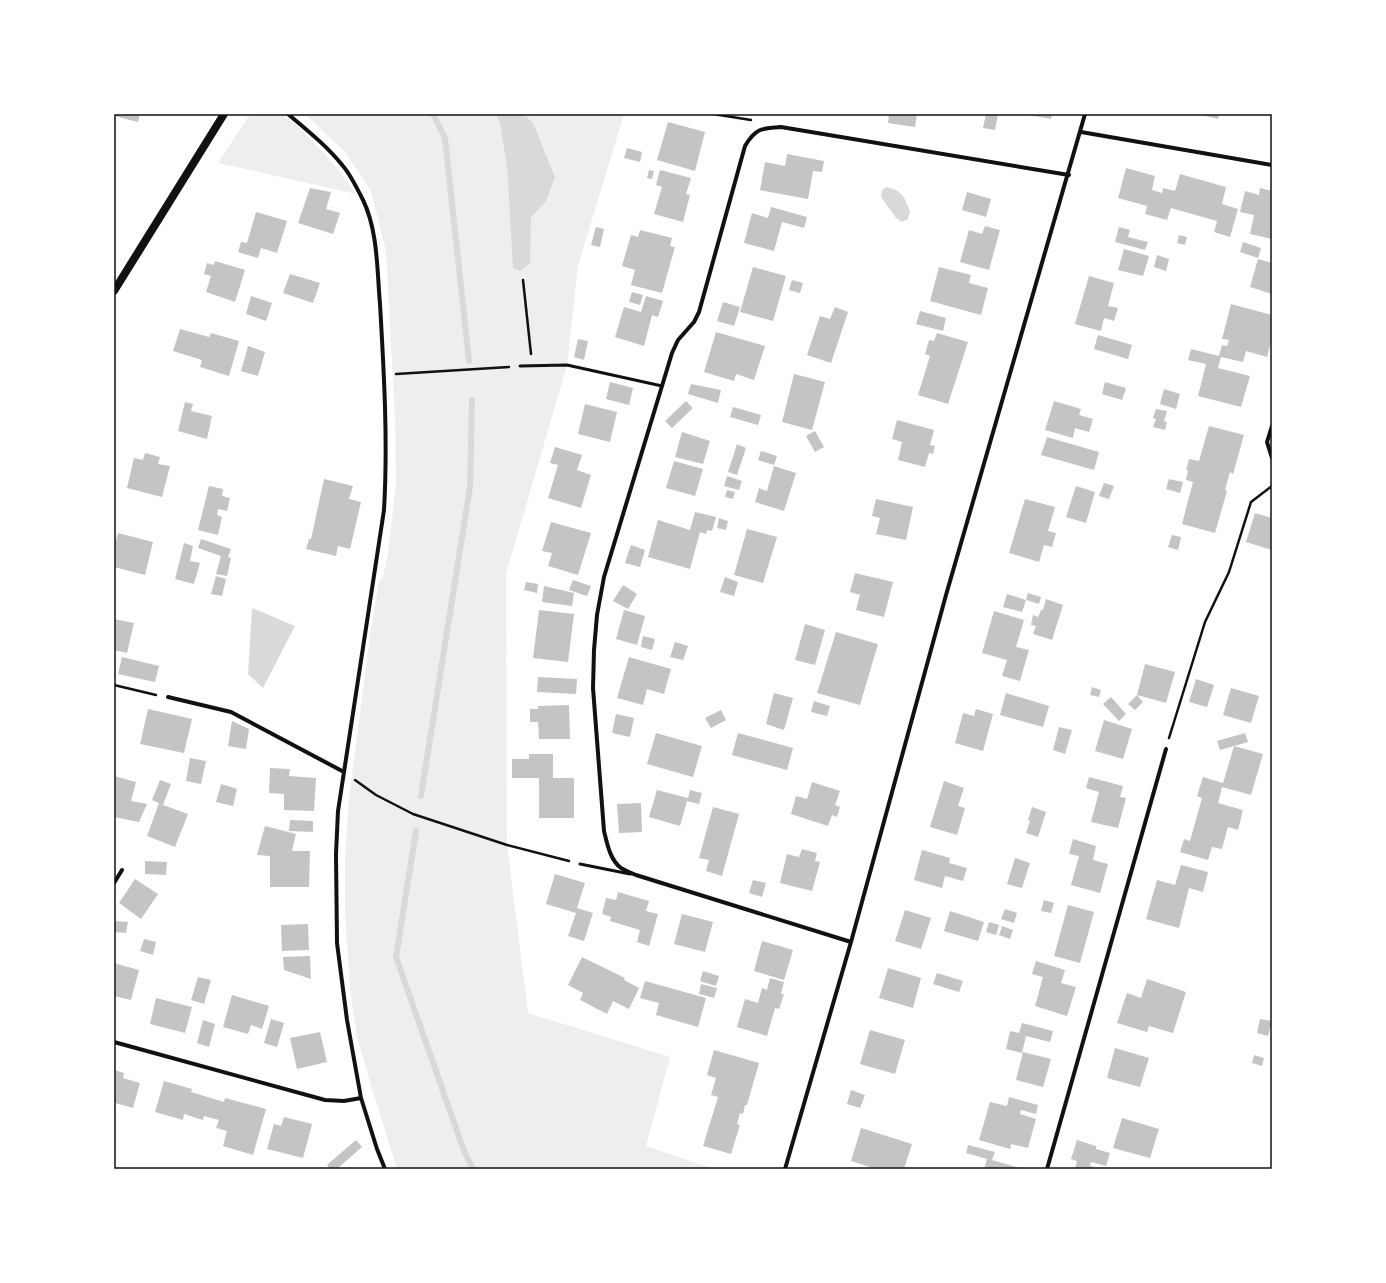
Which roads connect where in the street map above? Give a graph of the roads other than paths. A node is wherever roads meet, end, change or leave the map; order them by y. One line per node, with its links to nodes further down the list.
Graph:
1 (224, 114): 7 (main road)
2 (288, 114): 14 (street)
3 (1085, 114): 4 (street)
4 (1081, 132): 5 (street); 6 (street)
5 (1272, 165)
6 (1068, 175): 9 (street); 19 (street)
7 (115, 288)
8 (520, 366): 9 (lane)
9 (662, 386): 17 (street)
10 (1272, 426): 11 (street)
11 (1272, 458)
12 (168, 697): 14 (street)
13 (1166, 748): 24 (street)
14 (344, 772): 21 (street)
15 (580, 864): 17 (lane)
16 (122, 870): 18 (street)
17 (636, 875): 19 (street)
18 (114, 883)
19 (851, 942): 23 (street)
20 (114, 1042): 21 (street)
21 (361, 1098): 22 (street)
22 (385, 1169)
23 (785, 1169)
24 (1047, 1169)

